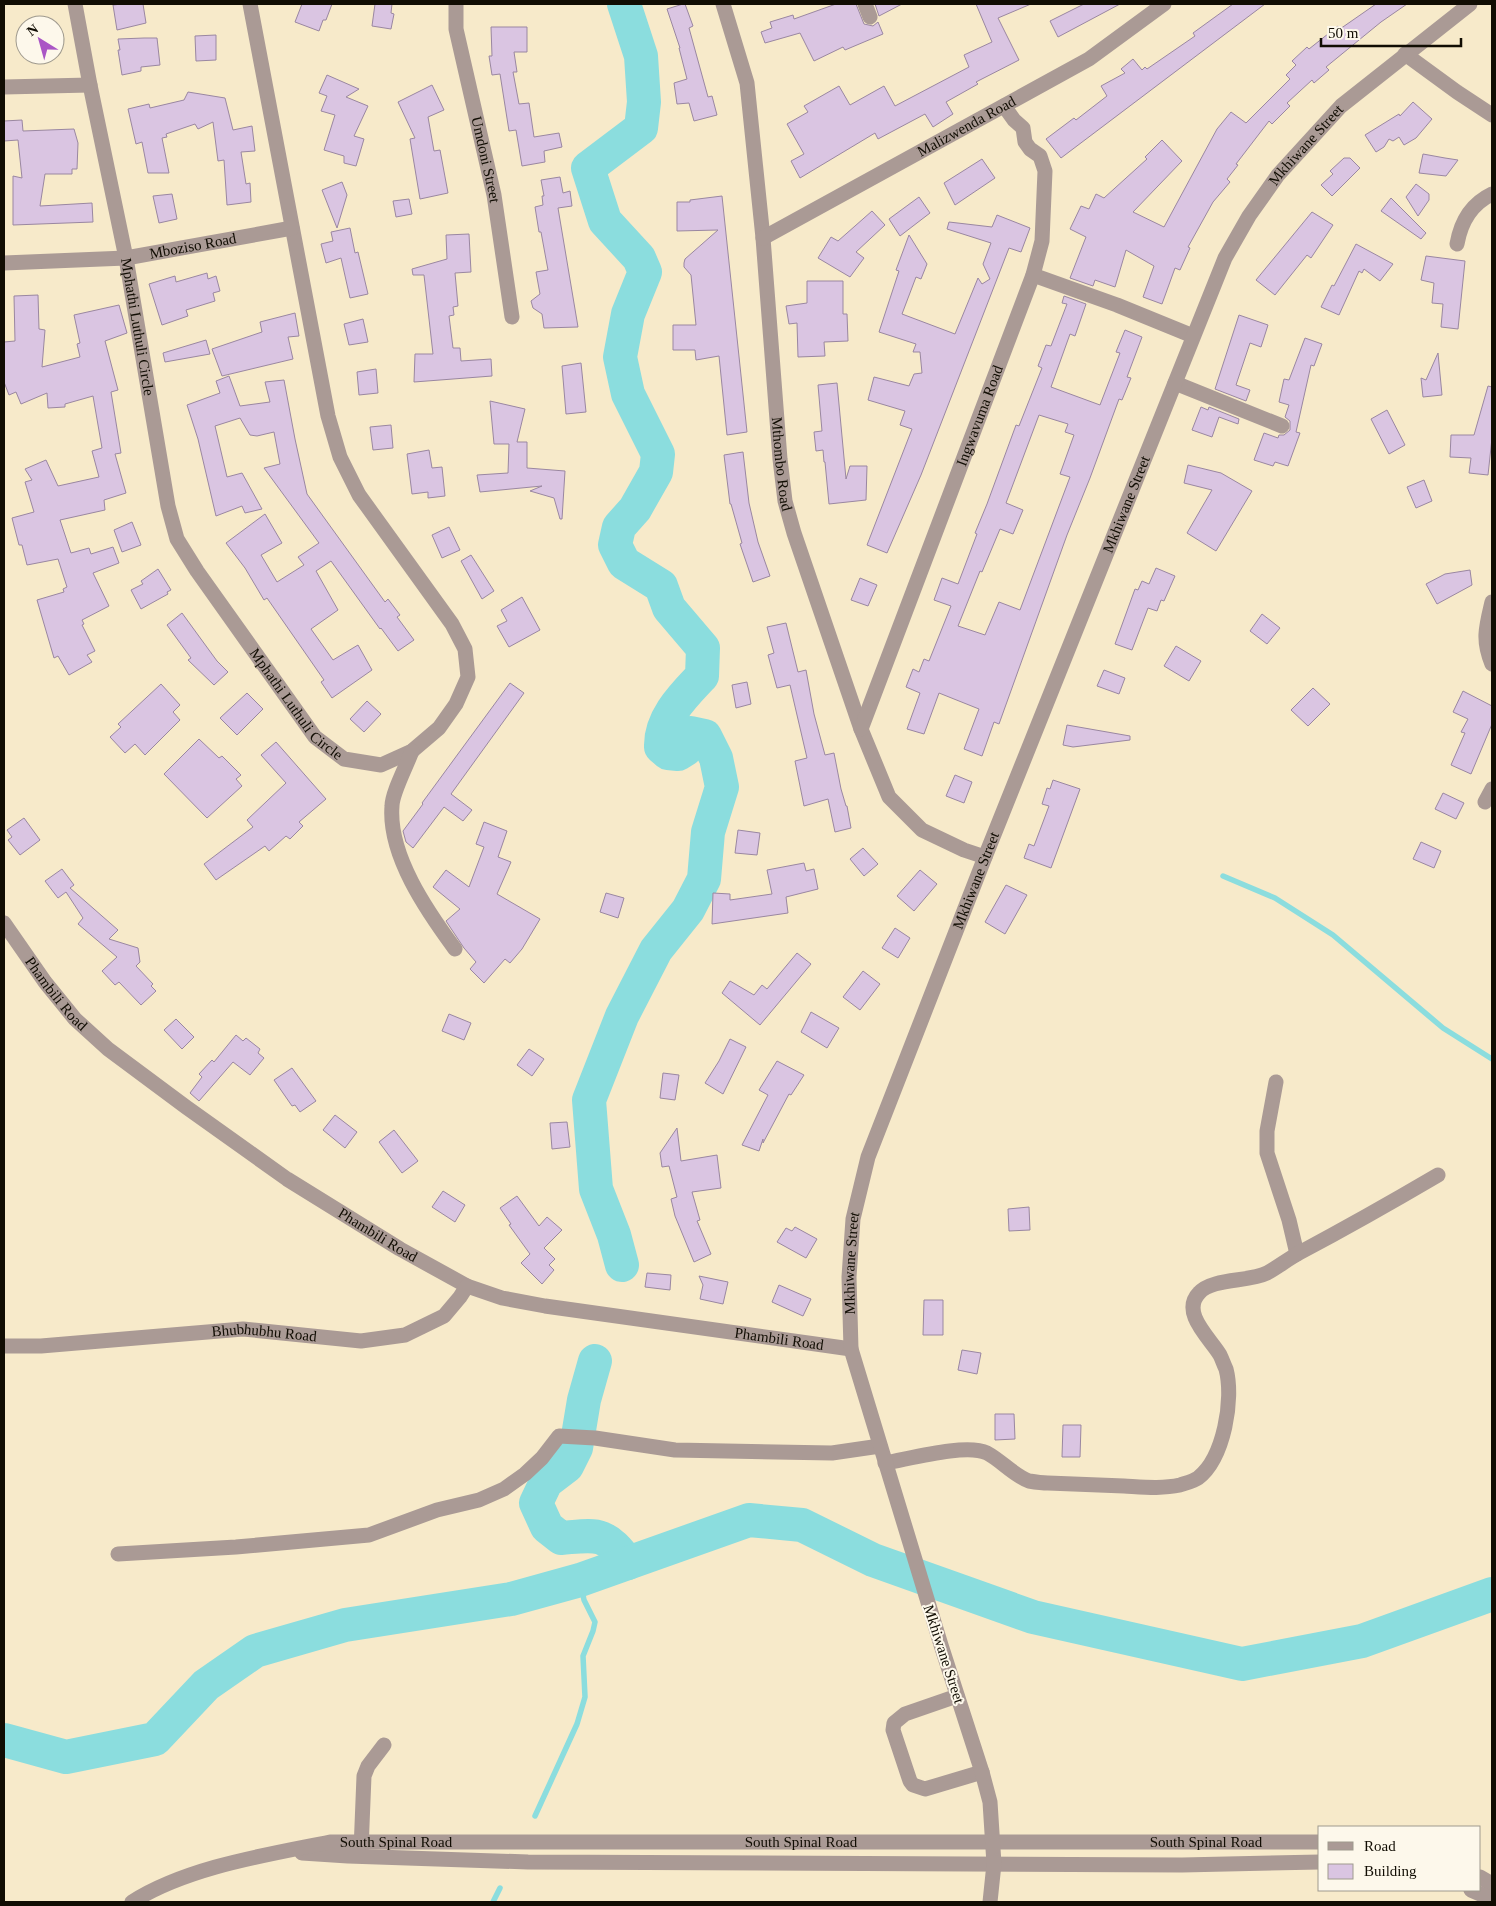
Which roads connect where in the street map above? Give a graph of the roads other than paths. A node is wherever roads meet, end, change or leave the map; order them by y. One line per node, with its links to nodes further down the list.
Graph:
1 (75, 4): 8 (street, Mphathi Luthuli Circle)
2 (250, 4): 13 (street, Mphathi Luthuli Circle)
3 (456, 4): 19 (street, Umdoni Street)
4 (723, 4): 14 (street, Mthombo Road)
5 (1470, 4): 7 (street, Mkhiwane Street)
6 (1160, 5): 10 (street, Malizwenda Road)
7 (1405, 54): 11 (street); 20 (street, Mkhiwane Street)
8 (90, 85): 9 (street); 16 (street, Mphathi Luthuli Circle)
9 (4, 87)
10 (1004, 106): 14 (street, Malizwenda Road); 18 (street, Ingwavuma Road)
11 (1492, 115)
12 (1492, 194): 15 (street)
13 (292, 228): 16 (street, Mboziso Road); 26 (street, Mphathi Luthuli Circle)
14 (763, 238): 25 (street, Mthombo Road)
15 (1457, 244)
16 (126, 258): 17 (street, Mboziso Road); 26 (street, Mphathi Luthuli Circle)
17 (4, 263)
18 (1034, 275): 20 (street); 25 (street, Ingwavuma Road)
19 (512, 317)
20 (1194, 336): 21 (street, Mkhiwane Street)
21 (1175, 383): 22 (street); 27 (street, Mkhiwane Street)
22 (1282, 426)
23 (1492, 602): 24 (street)
24 (1492, 664)
25 (861, 729): 27 (street, Mthombo Road)
26 (412, 752): 29 (street)
27 (985, 857): 35 (street, Mkhiwane Street)
28 (4, 924): 33 (street, Phambili Road)
29 (455, 948)
30 (1276, 1082): 32 (street)
31 (1438, 1175): 32 (street)
32 (1297, 1254): 37 (street)
33 (467, 1286): 34 (street, Bhubhubhu Road); 35 (street, Phambili Road)
34 (4, 1346)
35 (851, 1350): 36 (street, Mkhiwane Street)
36 (880, 1446): 37 (street, Mkhiwane Street); 38 (street)
37 (885, 1463): 39 (street, Mkhiwane Street)
38 (118, 1554)
39 (957, 1696): 41 (street, Mkhiwane Street); 41 (street)
40 (384, 1745): 44 (street)
41 (982, 1772): 42 (street, Mkhiwane Street)
42 (992, 1842): 43 (street, South Spinal Road); 44 (street, South Spinal Road); 46 (street, Mkhiwane Street)
43 (1318, 1842)
44 (361, 1849): 46 (street, South Spinal Road); 51 (street, South Spinal Road)
45 (1318, 1862): 46 (street, South Spinal Road)
46 (994, 1864): 52 (street, Mkhiwane Street)
47 (1481, 1878): 48 (street)
48 (1492, 1884)
49 (1473, 1891): 50 (street)
50 (1492, 1899)
51 (132, 1902)
52 (990, 1902)

